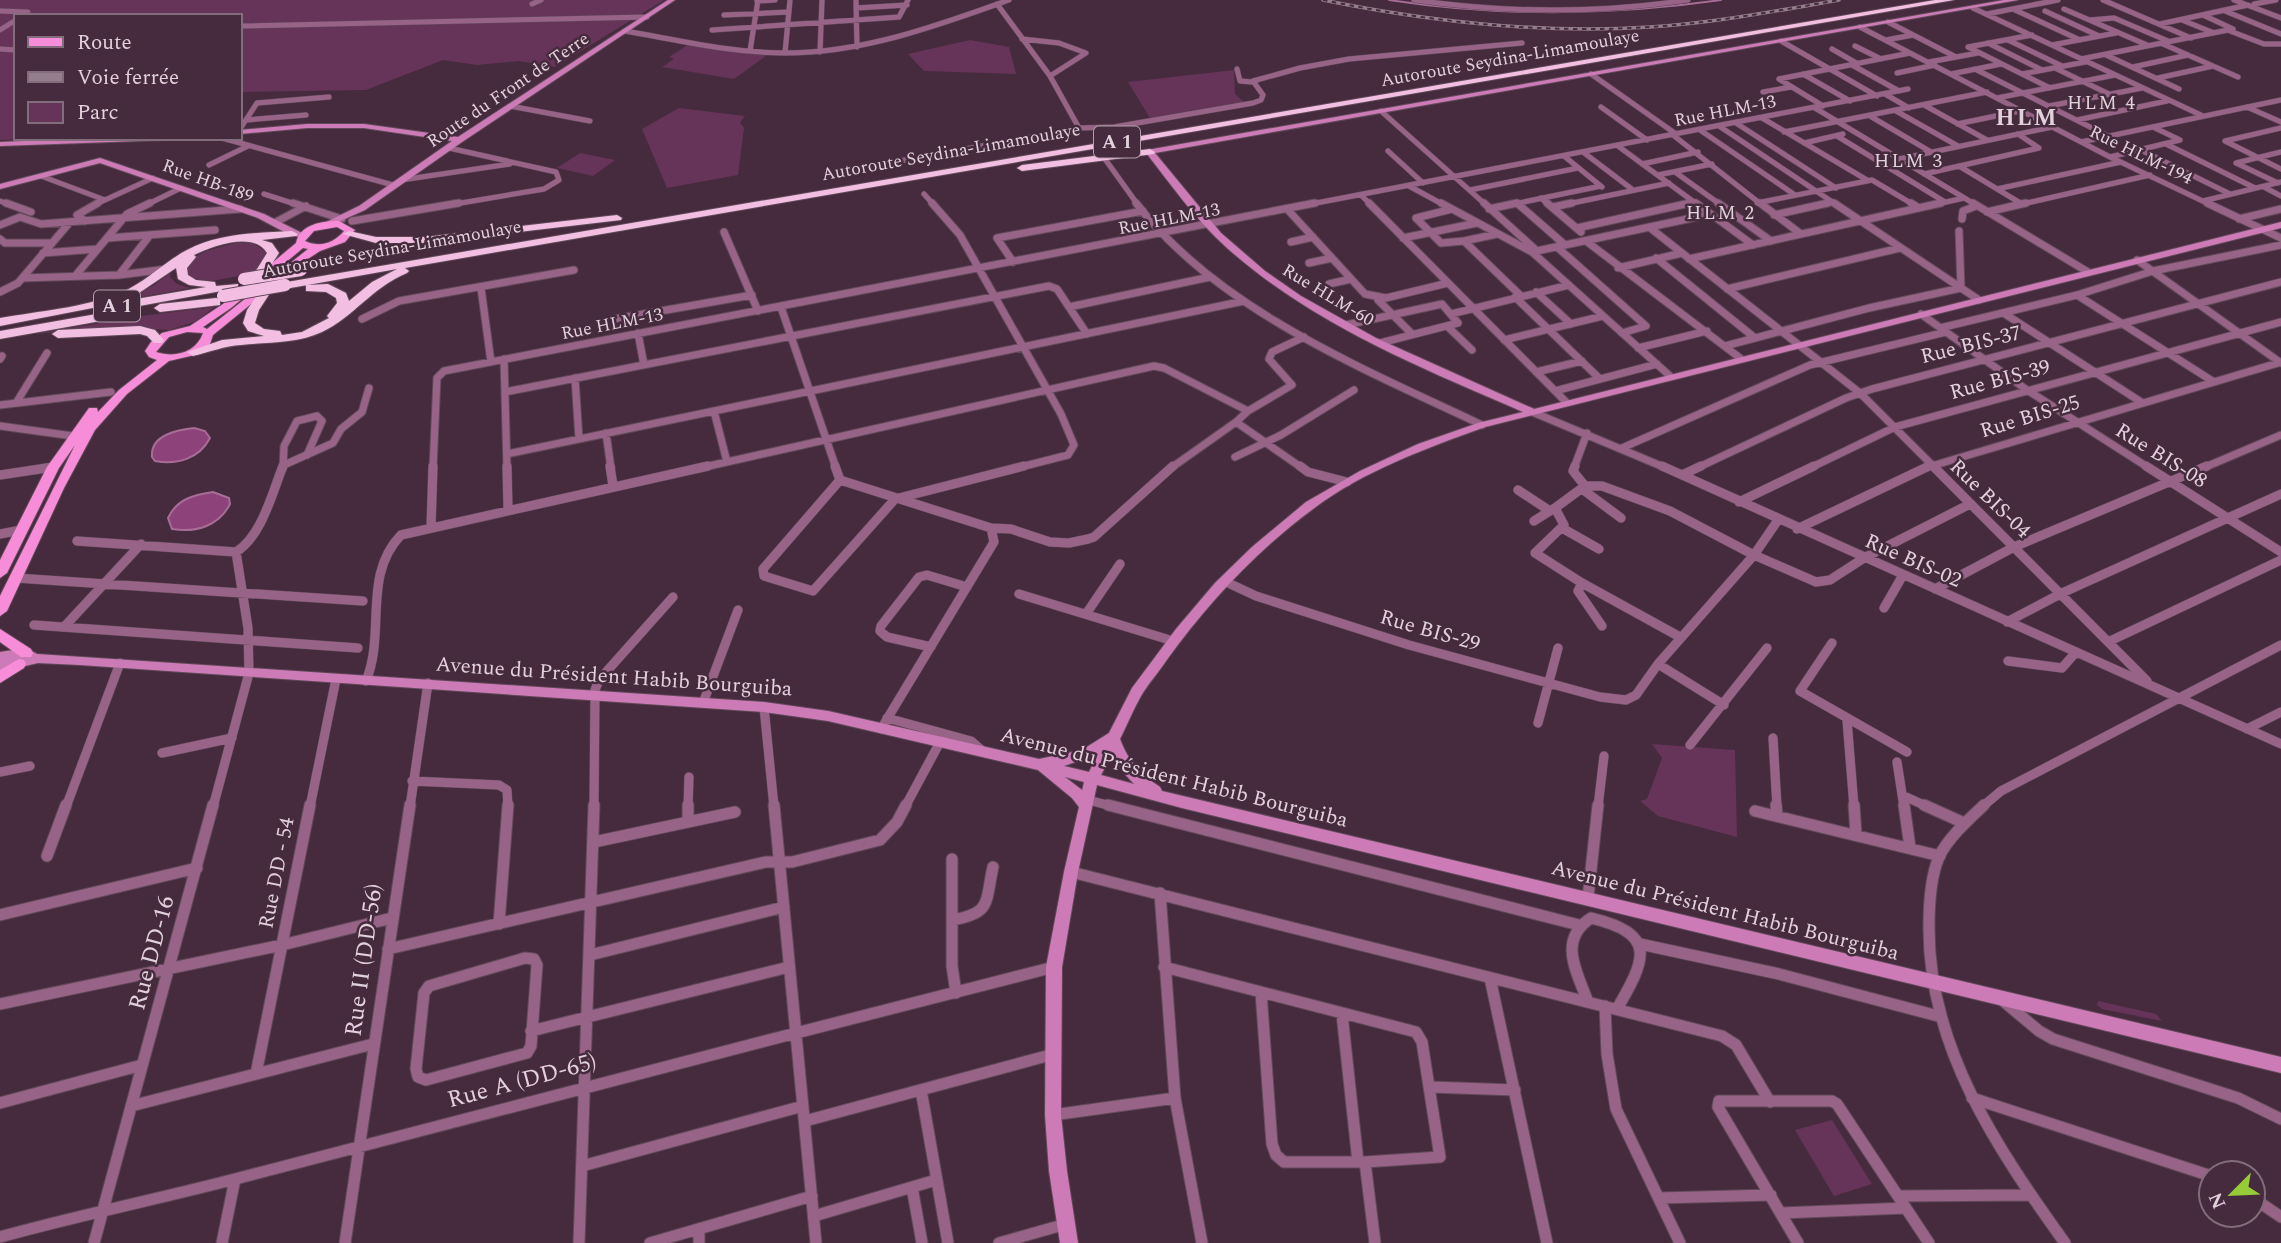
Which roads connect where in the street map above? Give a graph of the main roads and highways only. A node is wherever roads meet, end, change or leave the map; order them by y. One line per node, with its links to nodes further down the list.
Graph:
1 (1909, 0): 9 (highway, Autoroute Seydina-Limamoulaye / A 1)
2 (1950, 0): 7 (highway, Autoroute Seydina-Limamoulaye / A 1)
3 (242, 131): 4 (main road)
4 (459, 140)
5 (1150, 152): 7 (highway)
6 (100, 160): 8 (main road)
7 (919, 175): 9 (highway, Autoroute Seydina-Limamoulaye / A 1)
8 (0, 187)
9 (623, 222): 10 (highway); 13 (highway, Autoroute Seydina-Limamoulaye / A 1); 13 (highway, Autoroute Seydina-Limamoulaye / A 1); 23 (highway)
10 (351, 228): 11 (main road); 12 (main road)
11 (299, 238): 12 (main road); 14 (main road); 17 (highway)
12 (318, 247): 15 (main road)
13 (293, 277): 14 (highway, Autoroute Seydina-Limamoulaye / A 1, bridge); 16 (highway, Autoroute Seydina-Limamoulaye / A 1, bridge)
14 (244, 284): 14 (highway); 17 (highway, Autoroute Seydina-Limamoulaye / A 1); 18 (main road)
15 (270, 289): 15 (highway); 16 (highway, bridge); 19 (main road)
16 (220, 299): 20 (highway, Autoroute Seydina-Limamoulaye / A 1)
17 (0, 324)
18 (194, 328): 19 (main road); 21 (main road)
19 (208, 334): 23 (main road)
20 (0, 335)
21 (158, 340): 22 (highway); 24 (main road)
22 (0, 342)
23 (193, 352): 24 (main road)
24 (159, 357): 25 (main road); 26 (main road)
25 (0, 573)
26 (0, 611)
27 (0, 634): 28 (main road)
28 (0, 677)
29 (1093, 779): 30 (main road, Avenue du Président Habib Bourguiba)
30 (2281, 1065)

